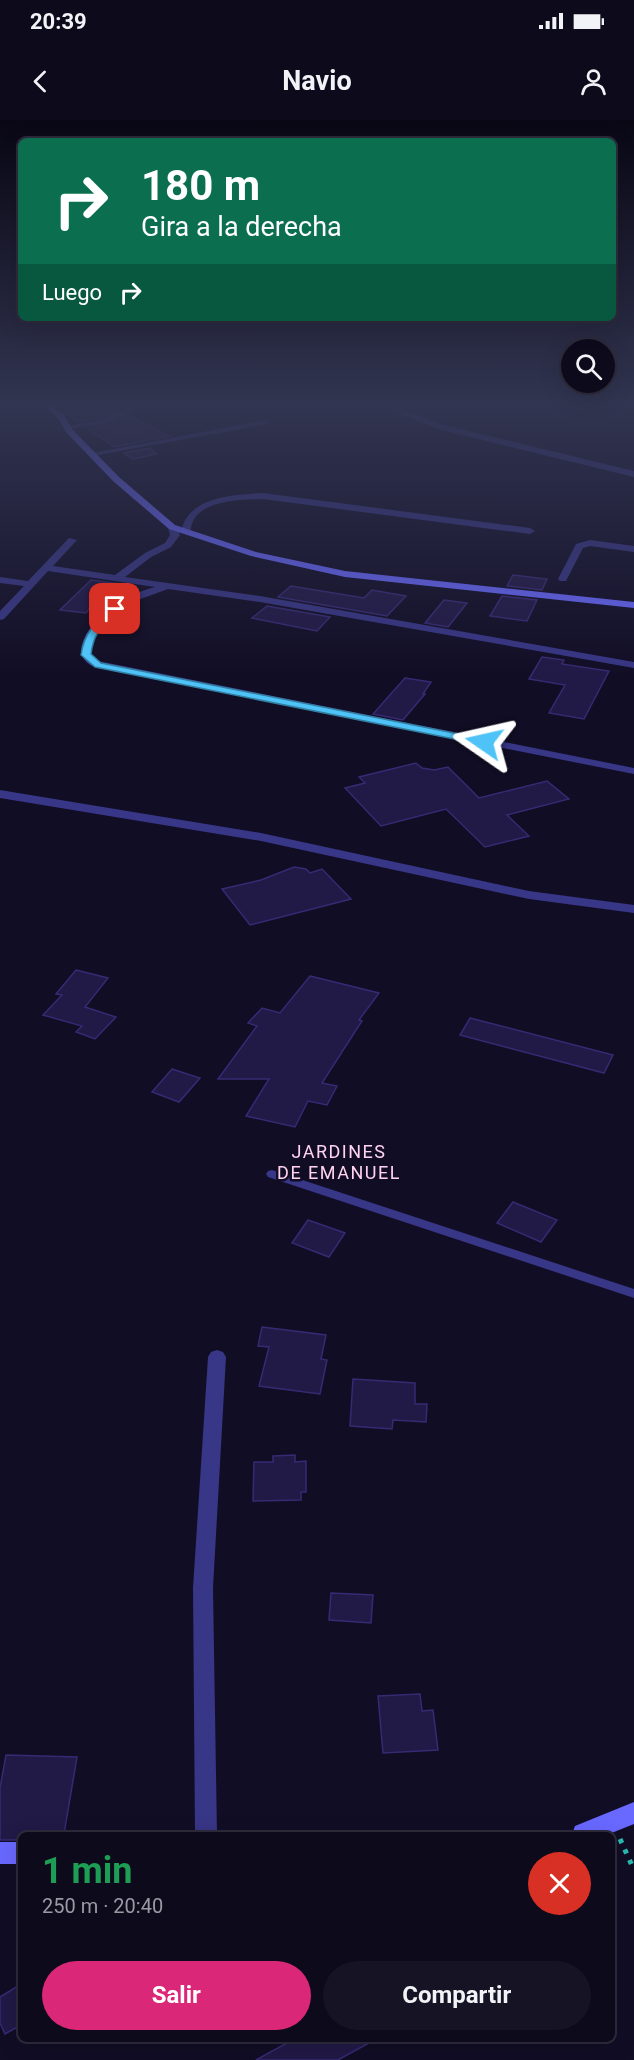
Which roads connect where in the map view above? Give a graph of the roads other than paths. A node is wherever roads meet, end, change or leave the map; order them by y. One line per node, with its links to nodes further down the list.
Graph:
1 (136, 496): 2 (street)
2 (172, 527): 4 (street); 8 (street)
3 (530, 531): 4 (street)
4 (186, 532): 13 (street)
5 (72, 540): 7 (street)
6 (634, 549): 9 (street)
7 (45, 568): 8 (street); 11 (street)
8 (116, 579): 12 (street)
9 (563, 579)
10 (0, 580): 11 (street)
11 (30, 584): 14 (street)
12 (167, 586): 15 (street); 16 (street)
13 (634, 605)
14 (0, 617)
15 (634, 665)
16 (634, 771)
17 (0, 794): 18 (street)
18 (634, 909)
19 (272, 1174): 20 (lane)
20 (634, 1294)
21 (217, 1357): 23 (street)
22 (634, 1813): 24 (street)
23 (206, 1832)
24 (588, 1832)
25 (0, 1853): 26 (street)
26 (18, 1853)

